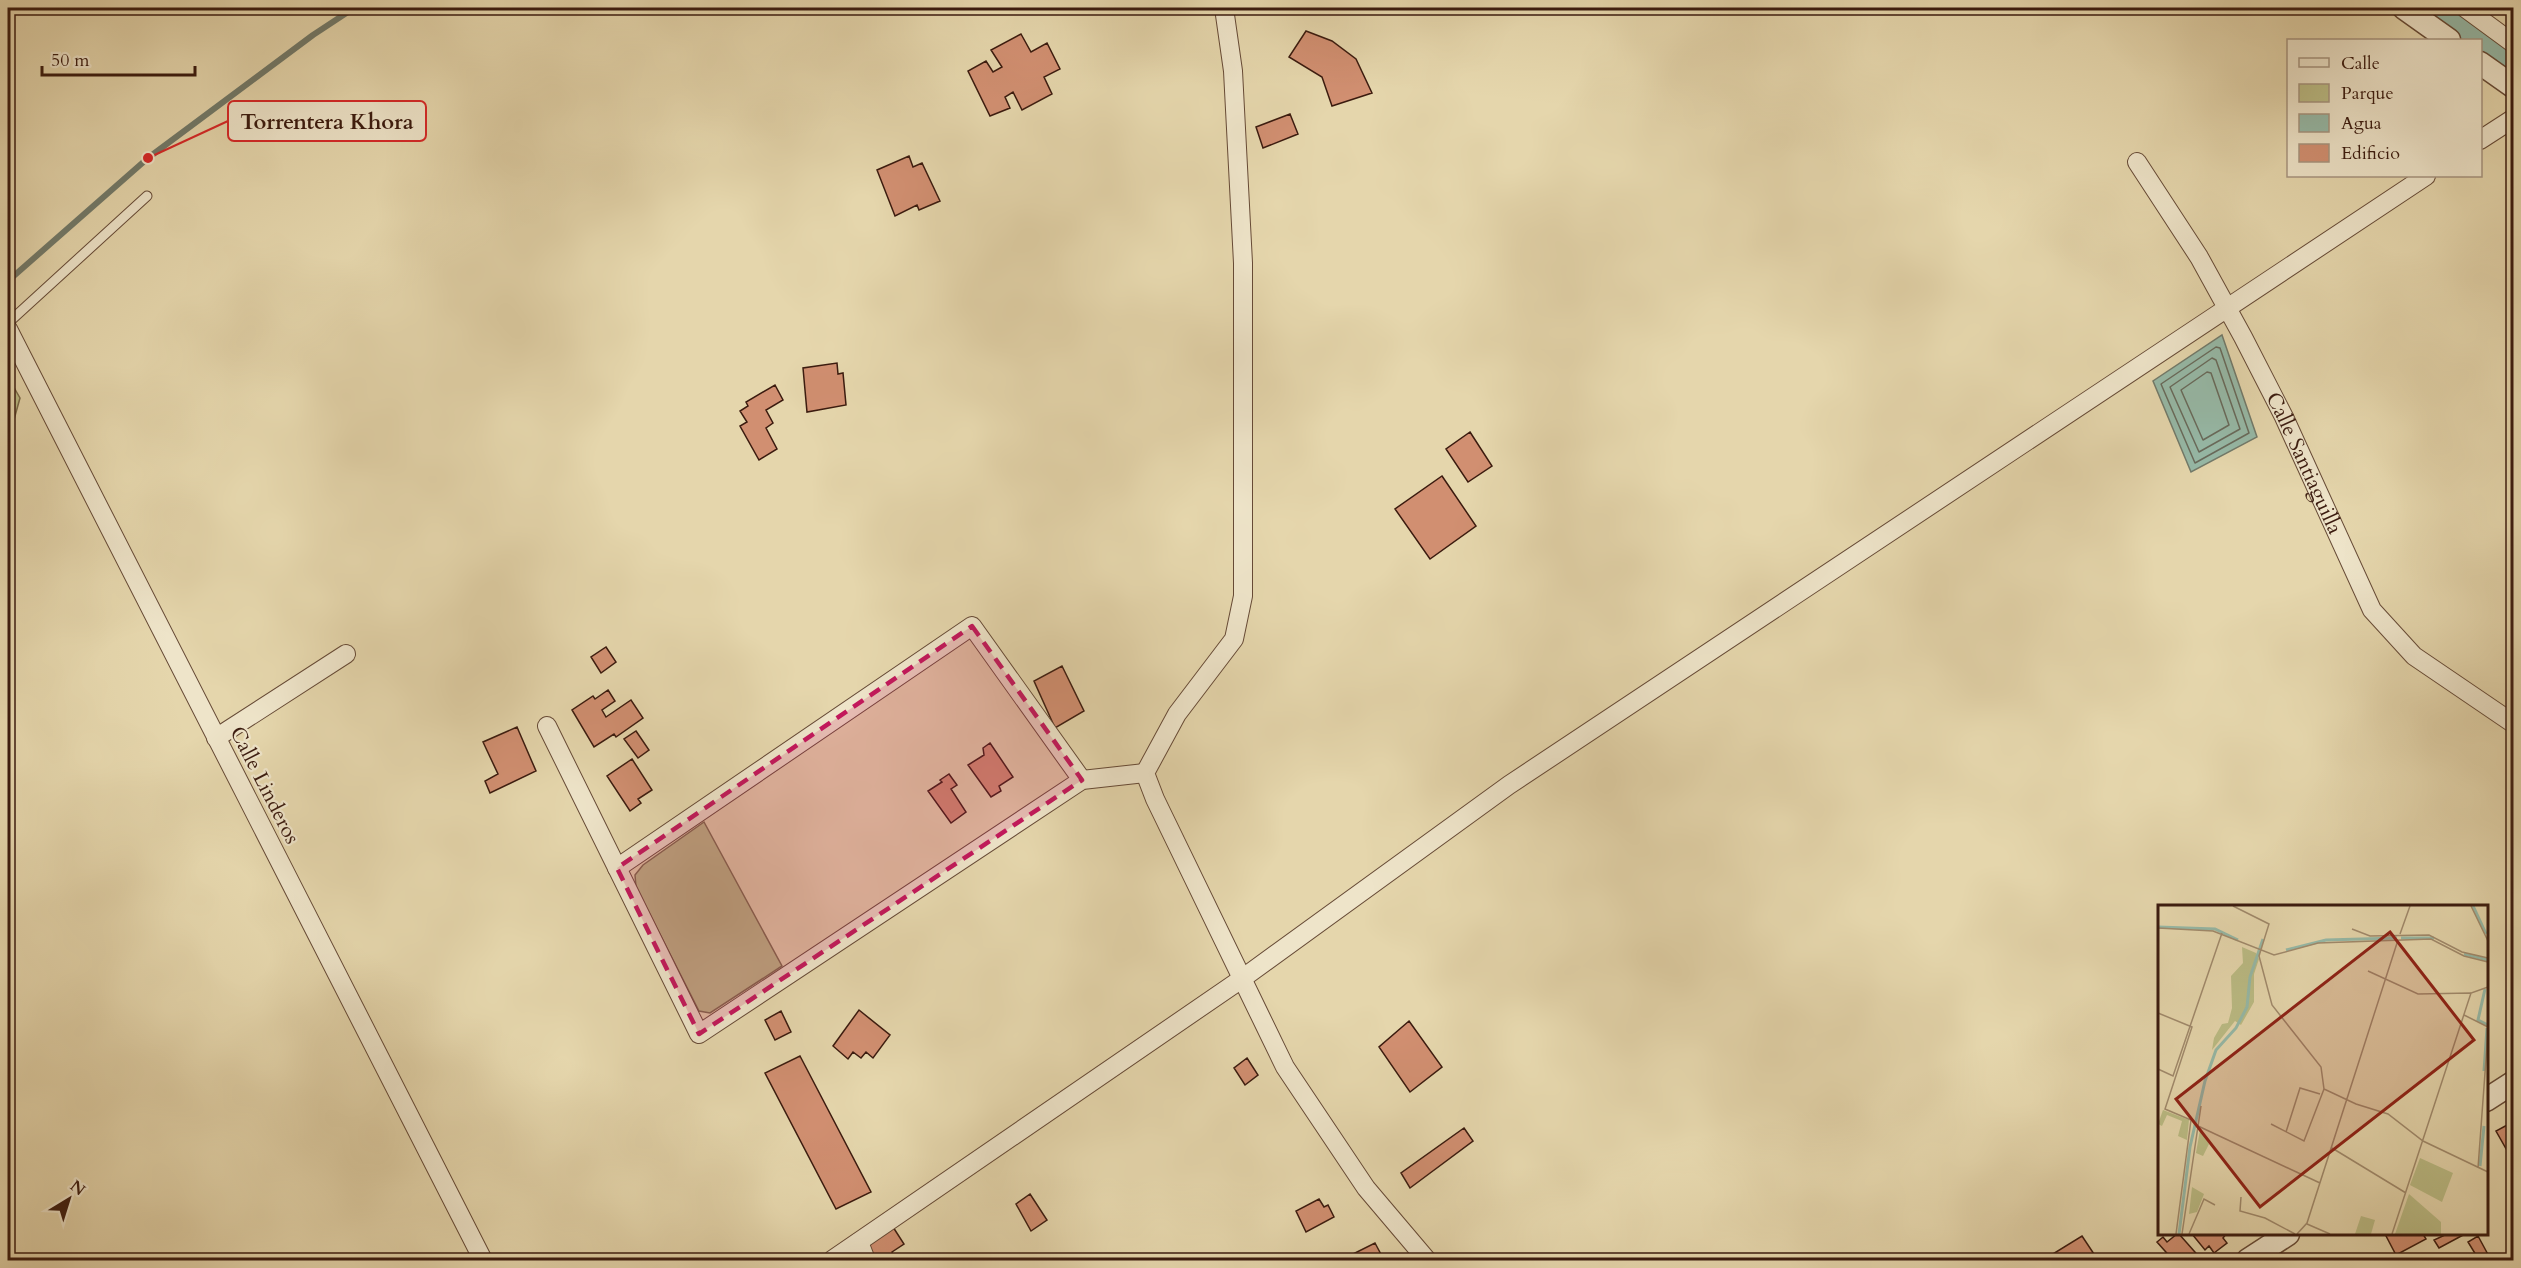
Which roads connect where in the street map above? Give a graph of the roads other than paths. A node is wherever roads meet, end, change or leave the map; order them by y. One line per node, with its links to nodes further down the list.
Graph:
1 (1224, 8): 20 (street)
2 (2404, 8): 4 (street)
3 (2465, 8): 5 (street)
4 (2448, 39)
5 (2514, 44)
6 (2482, 64): 7 (street)
7 (2514, 87)
8 (2514, 118): 9 (street)
9 (2482, 139)
10 (2136, 162): 13 (street, Calle Santiaguilla)
11 (2424, 177): 13 (street)
12 (147, 196): 14 (lane)
13 (2227, 308): 17 (street, Calle Santiaguilla); 23 (street)
14 (8, 323)
15 (8, 329): 19 (street, Calle Linderos)
16 (346, 654): 19 (street)
17 (2514, 724)
18 (547, 726): 22 (street)
19 (216, 738): 28 (street, Calle Linderos)
20 (1145, 772): 21 (street); 23 (street)
21 (1082, 780): 22 (street); 22 (street)
22 (617, 868)
23 (1243, 978): 27 (street); 31 (street)
24 (2514, 1082): 25 (street)
25 (2488, 1099)
26 (2285, 1235): 32 (street)
27 (859, 1242): 29 (street); 30 (street)
28 (483, 1260)
29 (832, 1260)
30 (866, 1260)
31 (1427, 1260)
32 (2248, 1260)

